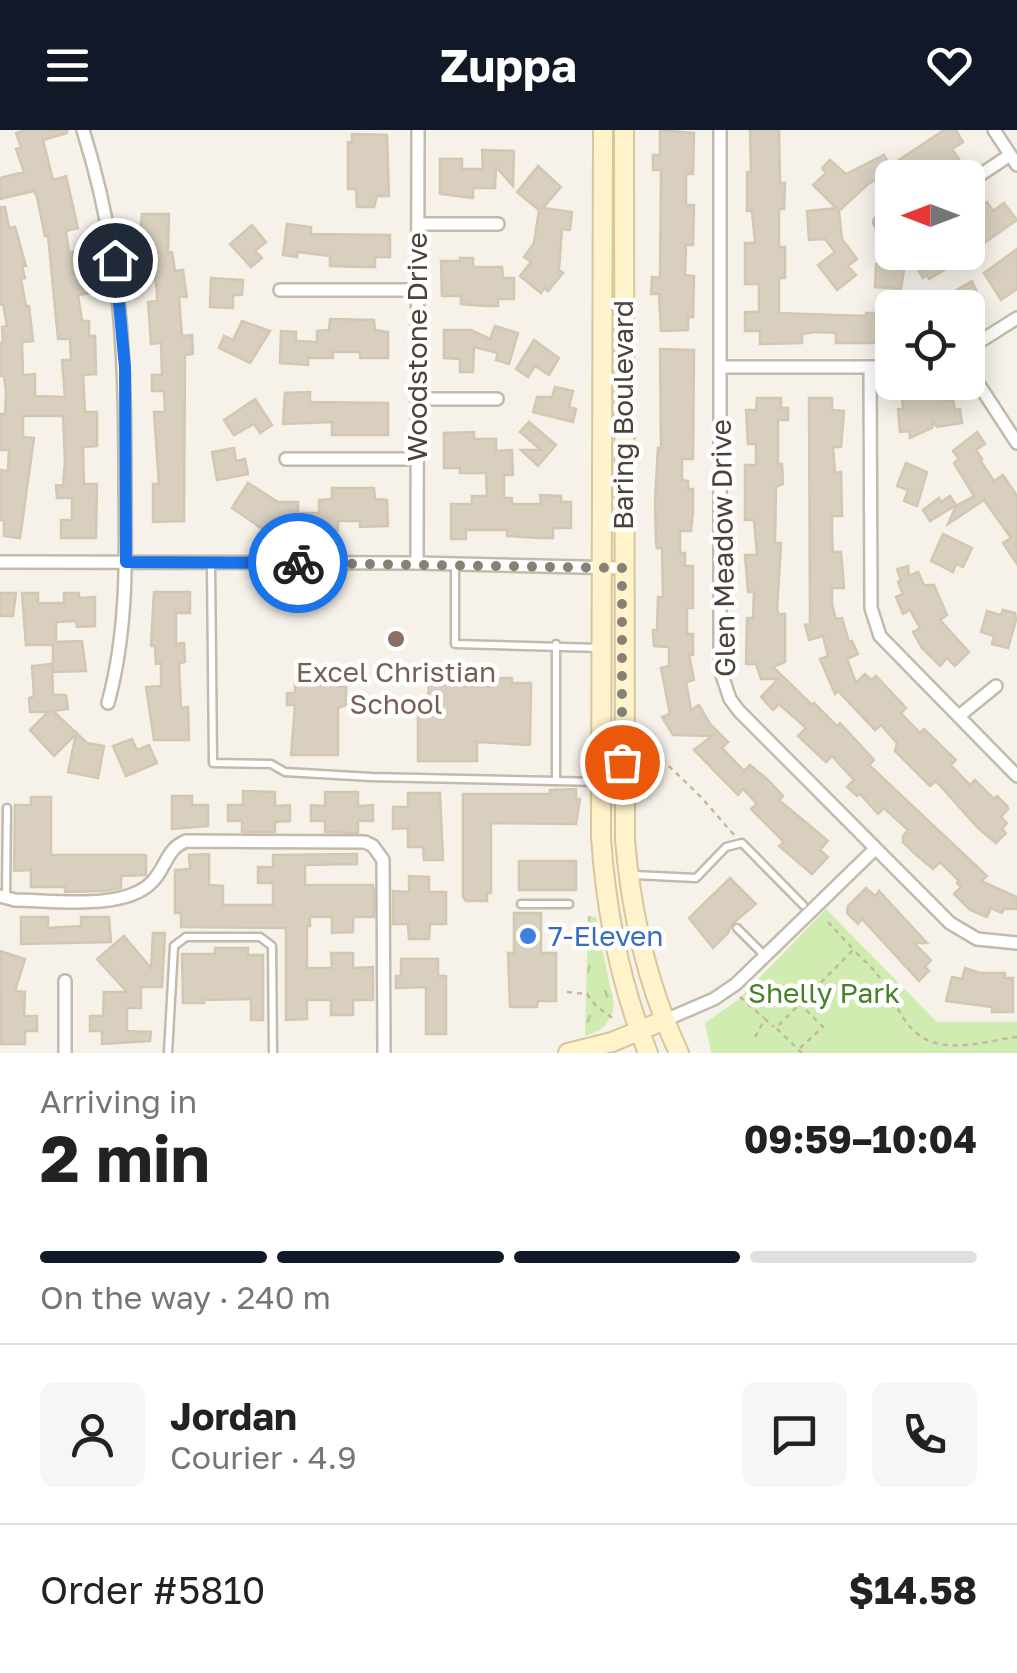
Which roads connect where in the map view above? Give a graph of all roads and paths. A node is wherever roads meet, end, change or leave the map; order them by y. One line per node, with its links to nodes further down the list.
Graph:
1 (82, 130): 25 (street)
2 (418, 130): 9 (street, Woodstone Drive)
3 (603, 130): 29 (main road, Baring Boulevard)
4 (624, 130): 30 (main road, Baring Boulevard)
5 (720, 130): 15 (street, Glen Meadow Drive)
6 (994, 130): 7 (street)
7 (1014, 160): 8 (street)
8 (985, 174)
9 (418, 224): 10 (street); 12 (street, Woodstone Drive)
10 (498, 224)
11 (280, 290): 12 (street)
12 (418, 290): 19 (street, Woodstone Drive)
13 (1017, 318): 14 (street)
14 (985, 338)
15 (720, 367): 16 (street); 42 (street, Glen Meadow Drive)
16 (870, 367): 17 (street); 35 (street)
17 (875, 367)
18 (985, 394): 21 (street)
19 (417, 399): 20 (street); 23 (street, Woodstone Drive)
20 (498, 399)
21 (1017, 443)
22 (286, 459): 23 (street)
23 (417, 459): 27 (street, Woodstone Drive)
24 (0, 562): 25 (street)
25 (126, 562): 26 (street); 34 (street)
26 (211, 563): 27 (street); 38 (lane)
27 (417, 563): 28 (street)
28 (455, 564): 29 (street); 31 (lane)
29 (602, 567): 30 (street); 32 (main road, Baring Boulevard)
30 (622, 568): 43 (main road, Baring Boulevard)
31 (556, 644): 32 (lane); 38 (lane)
32 (602, 648): 39 (main road, Baring Boulevard)
33 (996, 686): 35 (street)
34 (108, 703)
35 (960, 716): 37 (street)
36 (632, 730): 41 (path)
37 (1017, 776)
38 (556, 780): 39 (lane)
39 (600, 782): 61 (main road, Baring Boulevard)
40 (8, 808): 44 (lane)
41 (742, 843): 43 (lane); 47 (lane)
42 (875, 849): 50 (street, Glen Meadow Drive); 52 (street)
43 (628, 875): 59 (main road, Baring Boulevard)
44 (3, 896): 68 (street)
45 (520, 904): 46 (lane)
46 (569, 904)
47 (804, 905)
48 (828, 922): 51 (path)
49 (737, 928): 52 (lane)
50 (1017, 943)
51 (853, 950): 56 (path); 63 (path)
52 (766, 957): 59 (street)
53 (65, 982): 65 (street)
54 (567, 992): 57 (path)
55 (740, 997): 58 (path)
56 (800, 1004): 60 (path); 64 (path)
57 (614, 1019)
58 (765, 1019): 60 (path); 62 (path)
59 (665, 1020): 61 (main road); 71 (main road, Baring Boulevard)
60 (776, 1028): 64 (path)
61 (639, 1030): 69 (main road); 70 (main road, Baring Boulevard)
62 (755, 1037)
63 (1017, 1037)
64 (800, 1051)
65 (65, 1053)
66 (168, 1053): 67 (lane)
67 (272, 1053)
68 (384, 1053)
69 (568, 1053)
70 (648, 1053)
71 (679, 1053)

